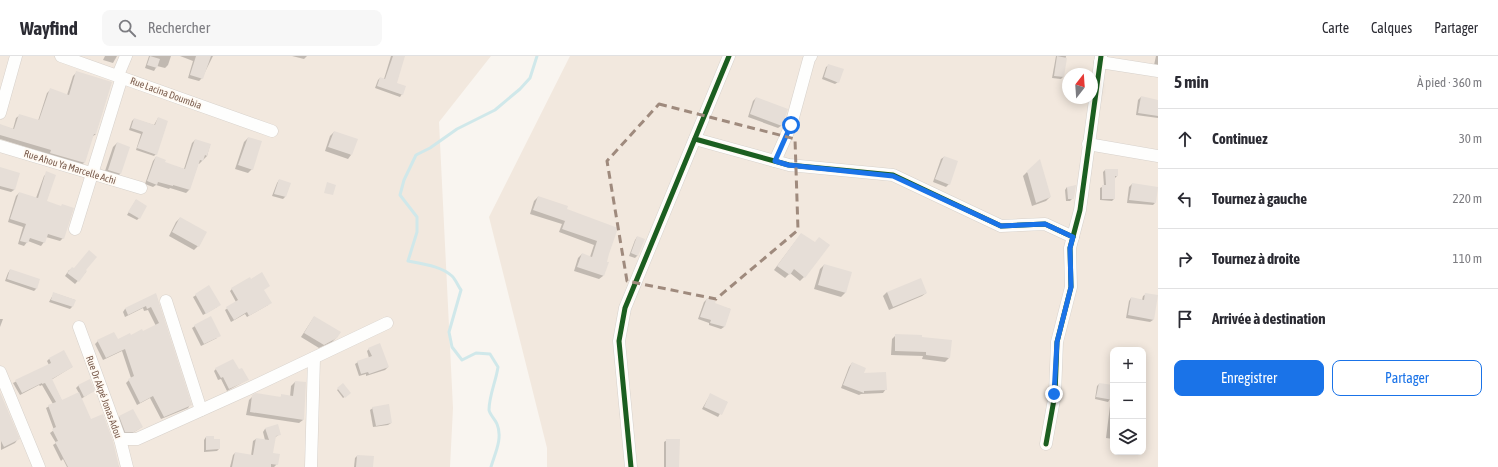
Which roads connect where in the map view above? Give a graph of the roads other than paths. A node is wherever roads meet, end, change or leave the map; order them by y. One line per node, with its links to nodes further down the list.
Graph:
1 (16, 56): 9 (street)
2 (61, 56): 8 (street, Rue Lacina Doumbia)
3 (126, 56): 8 (street)
4 (729, 56): 11 (street)
5 (812, 56): 15 (street)
6 (1100, 59): 7 (street); 12 (street)
7 (1158, 71)
8 (118, 75): 10 (street, Rue Lacina Doumbia); 16 (street)
9 (0, 113)
10 (272, 131)
11 (695, 139): 15 (street); 31 (street)
12 (1088, 144): 14 (street); 19 (street)
13 (0, 146): 16 (street, Rue Ahou Ya Marcelle Achi)
14 (1158, 156)
15 (775, 161): 19 (street)
16 (92, 173): 17 (street, Rue Ahou Ya Marcelle Achi); 18 (street)
17 (141, 188)
18 (75, 229)
19 (1073, 237): 27 (street)
20 (166, 301): 25 (street)
21 (387, 323): 23 (street)
22 (79, 327): 26 (street, Rue Dr Akpé Jonas Adou)
23 (314, 358): 25 (street); 30 (street)
24 (0, 372): 28 (street)
25 (201, 410): 26 (street)
26 (120, 439): 29 (street, Rue Dr Akpé Jonas Adou)
27 (1046, 444)
28 (39, 467)
29 (128, 467)
30 (311, 467)
31 (631, 467)

